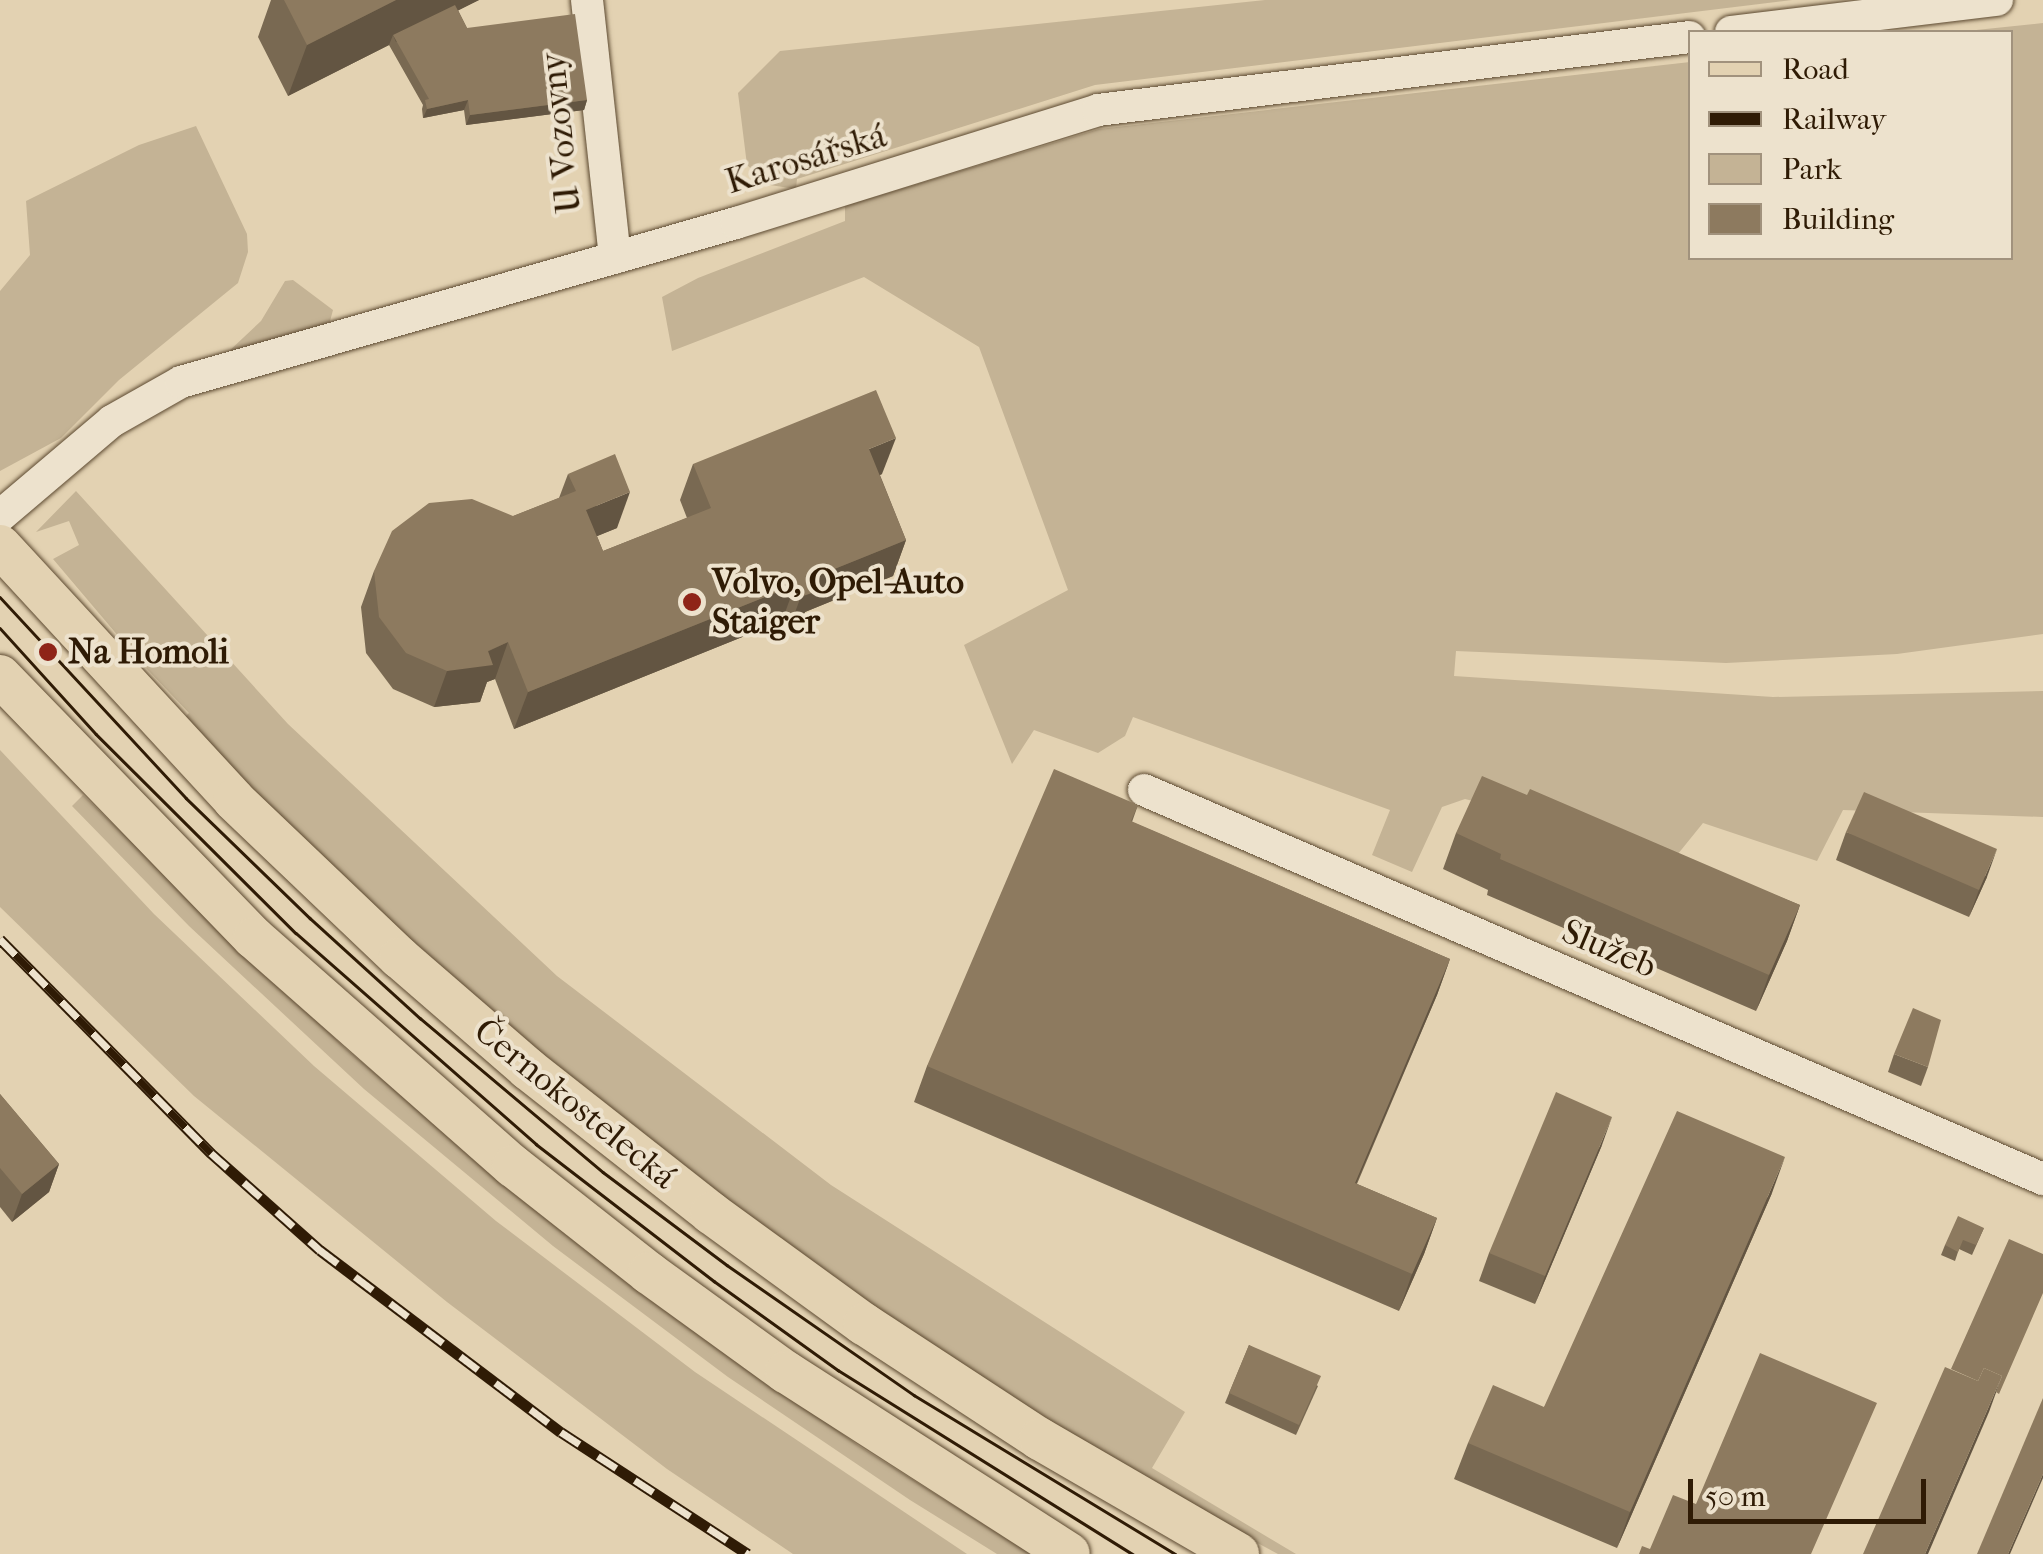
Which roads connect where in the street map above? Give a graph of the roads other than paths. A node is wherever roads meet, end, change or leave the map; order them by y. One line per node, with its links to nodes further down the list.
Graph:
1 (587, 0): 5 (street, U Vozovny)
2 (1997, 0): 3 (street)
3 (1747, 30)
4 (1688, 38): 5 (street, Karosářská)
5 (615, 257): 6 (street, Karosářská)
6 (0, 516)
7 (0, 546): 12 (main road, Černokostelecká)
8 (0, 676): 11 (main road)
9 (1144, 790): 10 (street, Služeb)
10 (2043, 1180)
11 (1069, 1554)
12 (1238, 1554)

